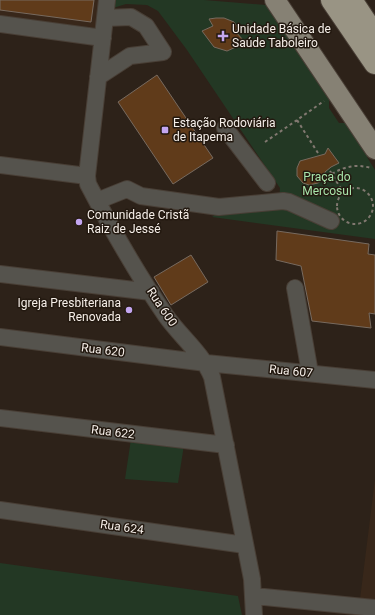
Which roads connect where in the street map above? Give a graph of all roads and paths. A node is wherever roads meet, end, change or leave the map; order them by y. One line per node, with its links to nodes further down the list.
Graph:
1 (107, 0): 5 (street, Rua 600)
2 (275, 0): 11 (main road)
3 (332, 0): 9 (highway)
4 (351, 0): 7 (highway)
5 (105, 18): 8 (street, Rua 600); 10 (street)
6 (0, 24): 8 (street)
7 (375, 36)
8 (103, 38): 10 (street, Rua 600)
9 (375, 63)
10 (98, 77): 20 (street, Rua 600)
11 (336, 92): 12 (path); 16 (main road)
12 (297, 120): 14 (path); 15 (path)
13 (225, 128): 21 (street)
14 (265, 142)
15 (318, 153)
16 (373, 158): 19 (path)
17 (0, 165): 20 (street)
18 (330, 171): 19 (path)
19 (332, 174): 22 (path)
20 (87, 176): 25 (street, Rua 600)
21 (267, 183)
22 (343, 192): 24 (path); 24 (path)
23 (375, 198): 24 (path)
24 (372, 200)
25 (97, 201): 26 (street); 29 (street, Rua 600)
26 (332, 222)
27 (0, 274): 29 (street)
28 (295, 288): 32 (street)
29 (151, 292): 31 (street, Rua 600)
30 (0, 337): 31 (street, Rua 620)
31 (206, 363): 32 (street, Rua 607); 35 (street, Rua 600)
32 (310, 373): 33 (street, Rua 607)
33 (375, 380)
34 (0, 418): 35 (street, Rua 622)
35 (226, 445): 37 (street, Rua 600)
36 (0, 510): 37 (street, Rua 624)
37 (245, 545): 38 (street, Rua 600)
38 (254, 596): 39 (street); 40 (street, Rua 600)
39 (375, 608)
40 (254, 615)

